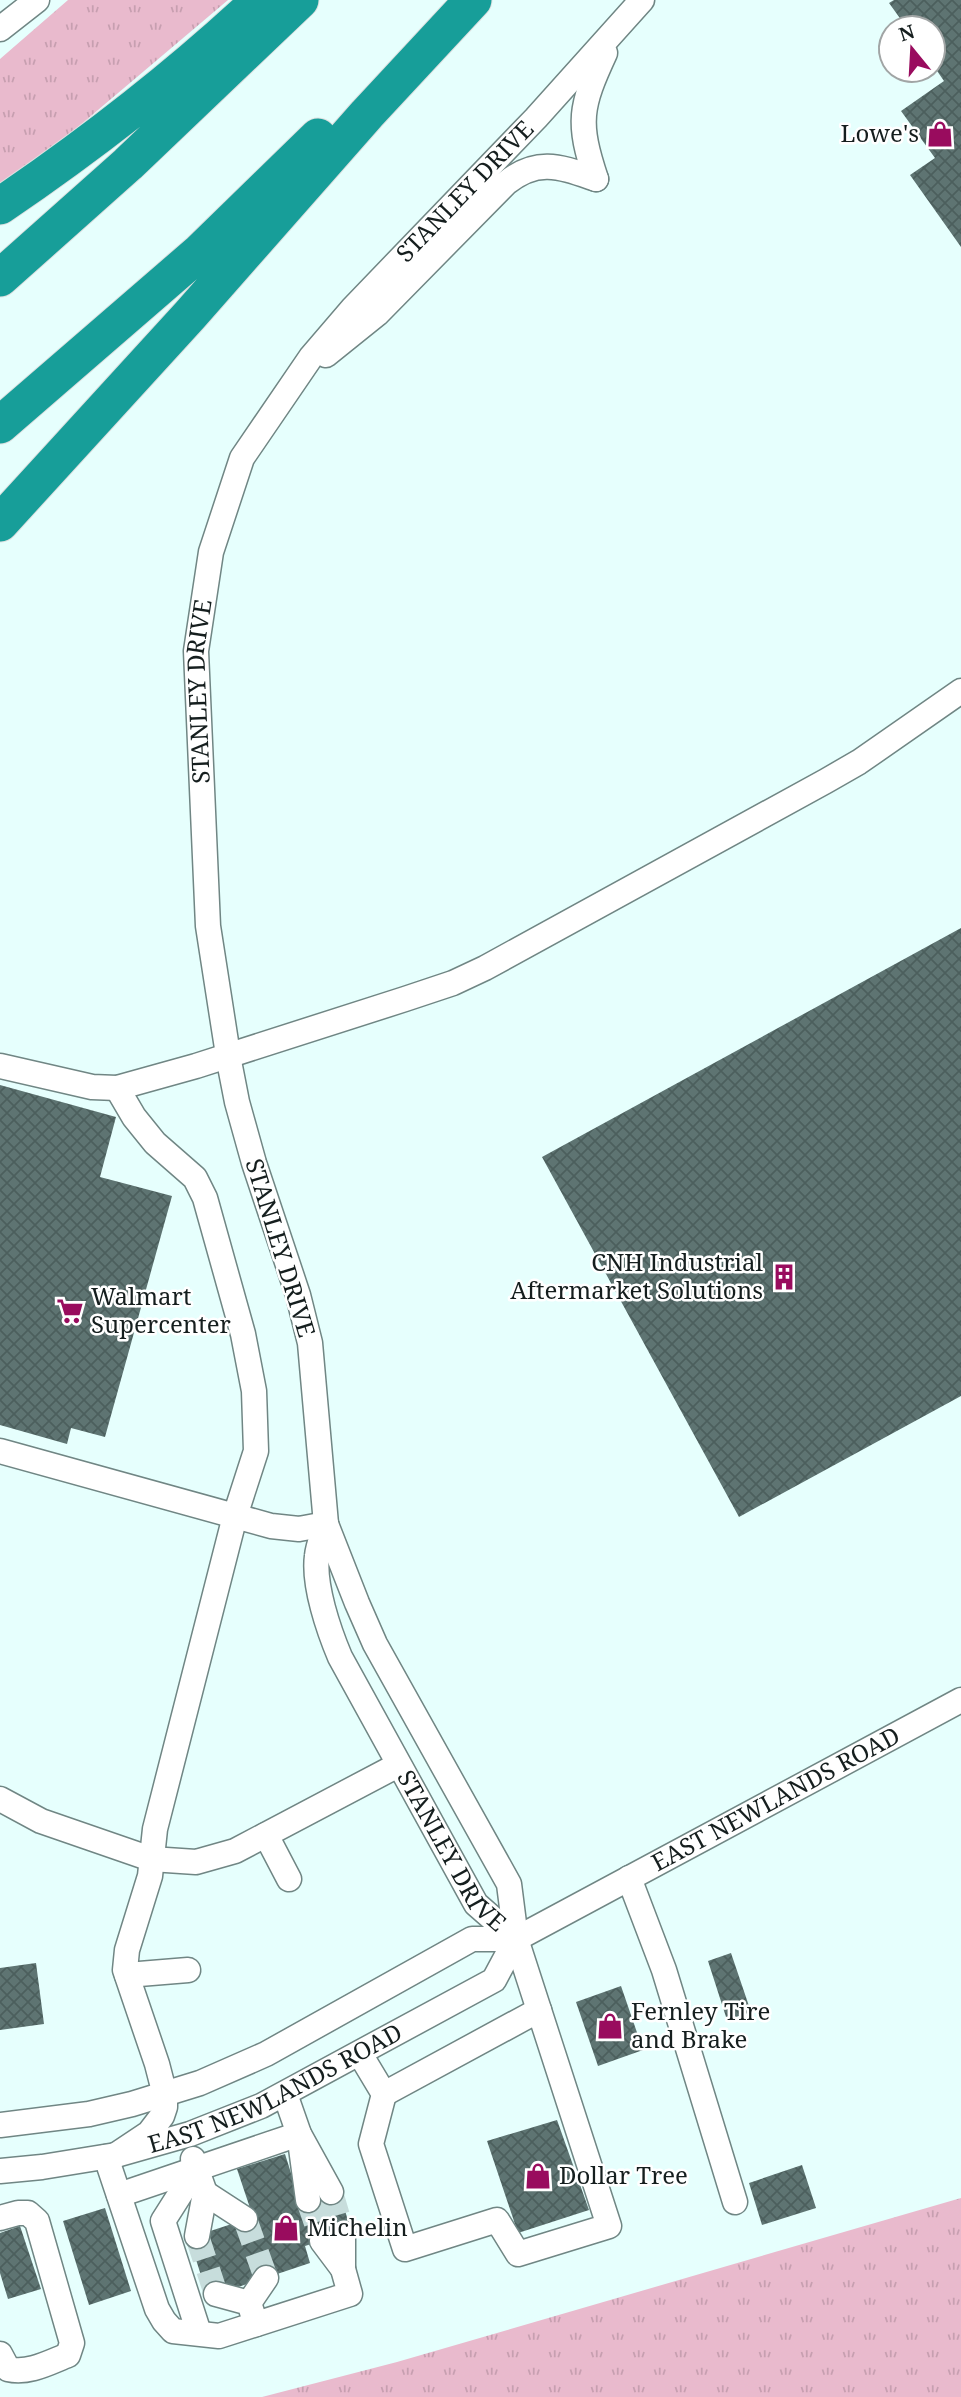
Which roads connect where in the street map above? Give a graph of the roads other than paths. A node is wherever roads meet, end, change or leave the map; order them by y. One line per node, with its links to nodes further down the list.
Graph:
1 (37, 0): 7 (street)
2 (260, 0): 9 (highway)
3 (300, 0): 10 (highway)
4 (455, 0): 12 (highway)
5 (473, 0): 13 (highway)
6 (642, 0): 8 (street, STANLEY DRIVE)
7 (0, 29)
8 (615, 31): 11 (street, STANLEY DRIVE); 11 (street)
9 (0, 206)
10 (0, 278)
11 (291, 383): 15 (street, STANLEY DRIVE)
12 (0, 425)
13 (0, 523)
14 (961, 691): 15 (street)
15 (228, 1055): 17 (street); 20 (street, STANLEY DRIVE)
16 (0, 1066): 17 (street)
17 (117, 1088): 19 (street)
18 (0, 1451): 19 (street)
19 (235, 1516): 20 (street); 25 (street)
20 (326, 1524): 22 (street, STANLEY DRIVE); 28 (street, STANLEY DRIVE)
21 (961, 1700): 26 (street, EAST NEWLANDS ROAD)
22 (398, 1765): 24 (street); 28 (street, STANLEY DRIVE)
23 (0, 1799): 25 (street)
24 (266, 1835): 25 (street); 27 (street)
25 (151, 1859): 30 (street)
26 (629, 1878): 28 (street, EAST NEWLANDS ROAD); 45 (street)
27 (289, 1879)
28 (516, 1939): 31 (street); 32 (street, EAST NEWLANDS ROAD); 35 (street, EAST NEWLANDS ROAD)
29 (188, 1970): 30 (street)
30 (127, 1975): 35 (street)
31 (539, 2010): 34 (street); 34 (street)
32 (360, 2054): 33 (street, EAST NEWLANDS ROAD); 34 (street)
33 (285, 2094): 37 (street); 38 (street, EAST NEWLANDS ROAD)
34 (384, 2094)
35 (165, 2095): 36 (street, EAST NEWLANDS ROAD); 39 (street)
36 (0, 2125)
37 (299, 2134): 40 (street); 44 (street)
38 (185, 2136): 39 (street, EAST NEWLANDS ROAD); 40 (street)
39 (111, 2156): 41 (street, EAST NEWLANDS ROAD); 43 (street)
40 (196, 2169): 42 (street); 43 (street); 52 (street)
41 (0, 2171)
42 (205, 2193): 47 (street); 48 (street)
43 (119, 2195): 52 (street)
44 (319, 2196)
45 (735, 2202)
46 (0, 2218): 53 (street)
47 (239, 2222)
48 (202, 2234)
49 (332, 2237): 51 (street)
50 (221, 2292): 51 (street)
51 (256, 2297): 52 (street)
52 (199, 2333)
53 (0, 2354)

